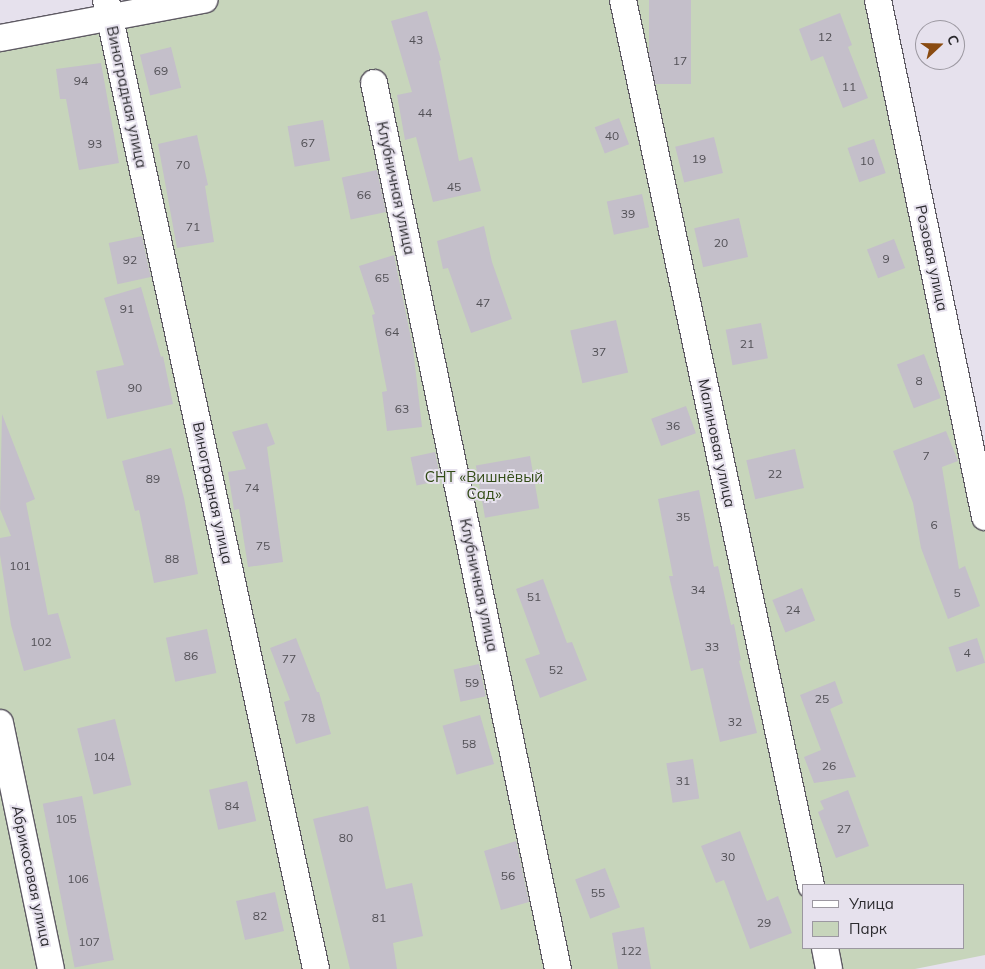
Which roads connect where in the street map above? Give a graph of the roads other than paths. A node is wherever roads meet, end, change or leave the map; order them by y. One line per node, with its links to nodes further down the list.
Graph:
1 (204, 0): 4 (street)
2 (623, 0): 9 (street, Малиновая улица)
3 (878, 0): 7 (street, Розовая улица)
4 (108, 8): 5 (street); 12 (street, Виноградная улица)
5 (0, 38)
6 (374, 82): 13 (street, Клубничная улица)
7 (985, 517)
8 (0, 723): 11 (street, Абрикосовая улица)
9 (811, 884)
10 (825, 949): 14 (street)
11 (51, 969)
12 (316, 969)
13 (558, 969)
14 (829, 969)

